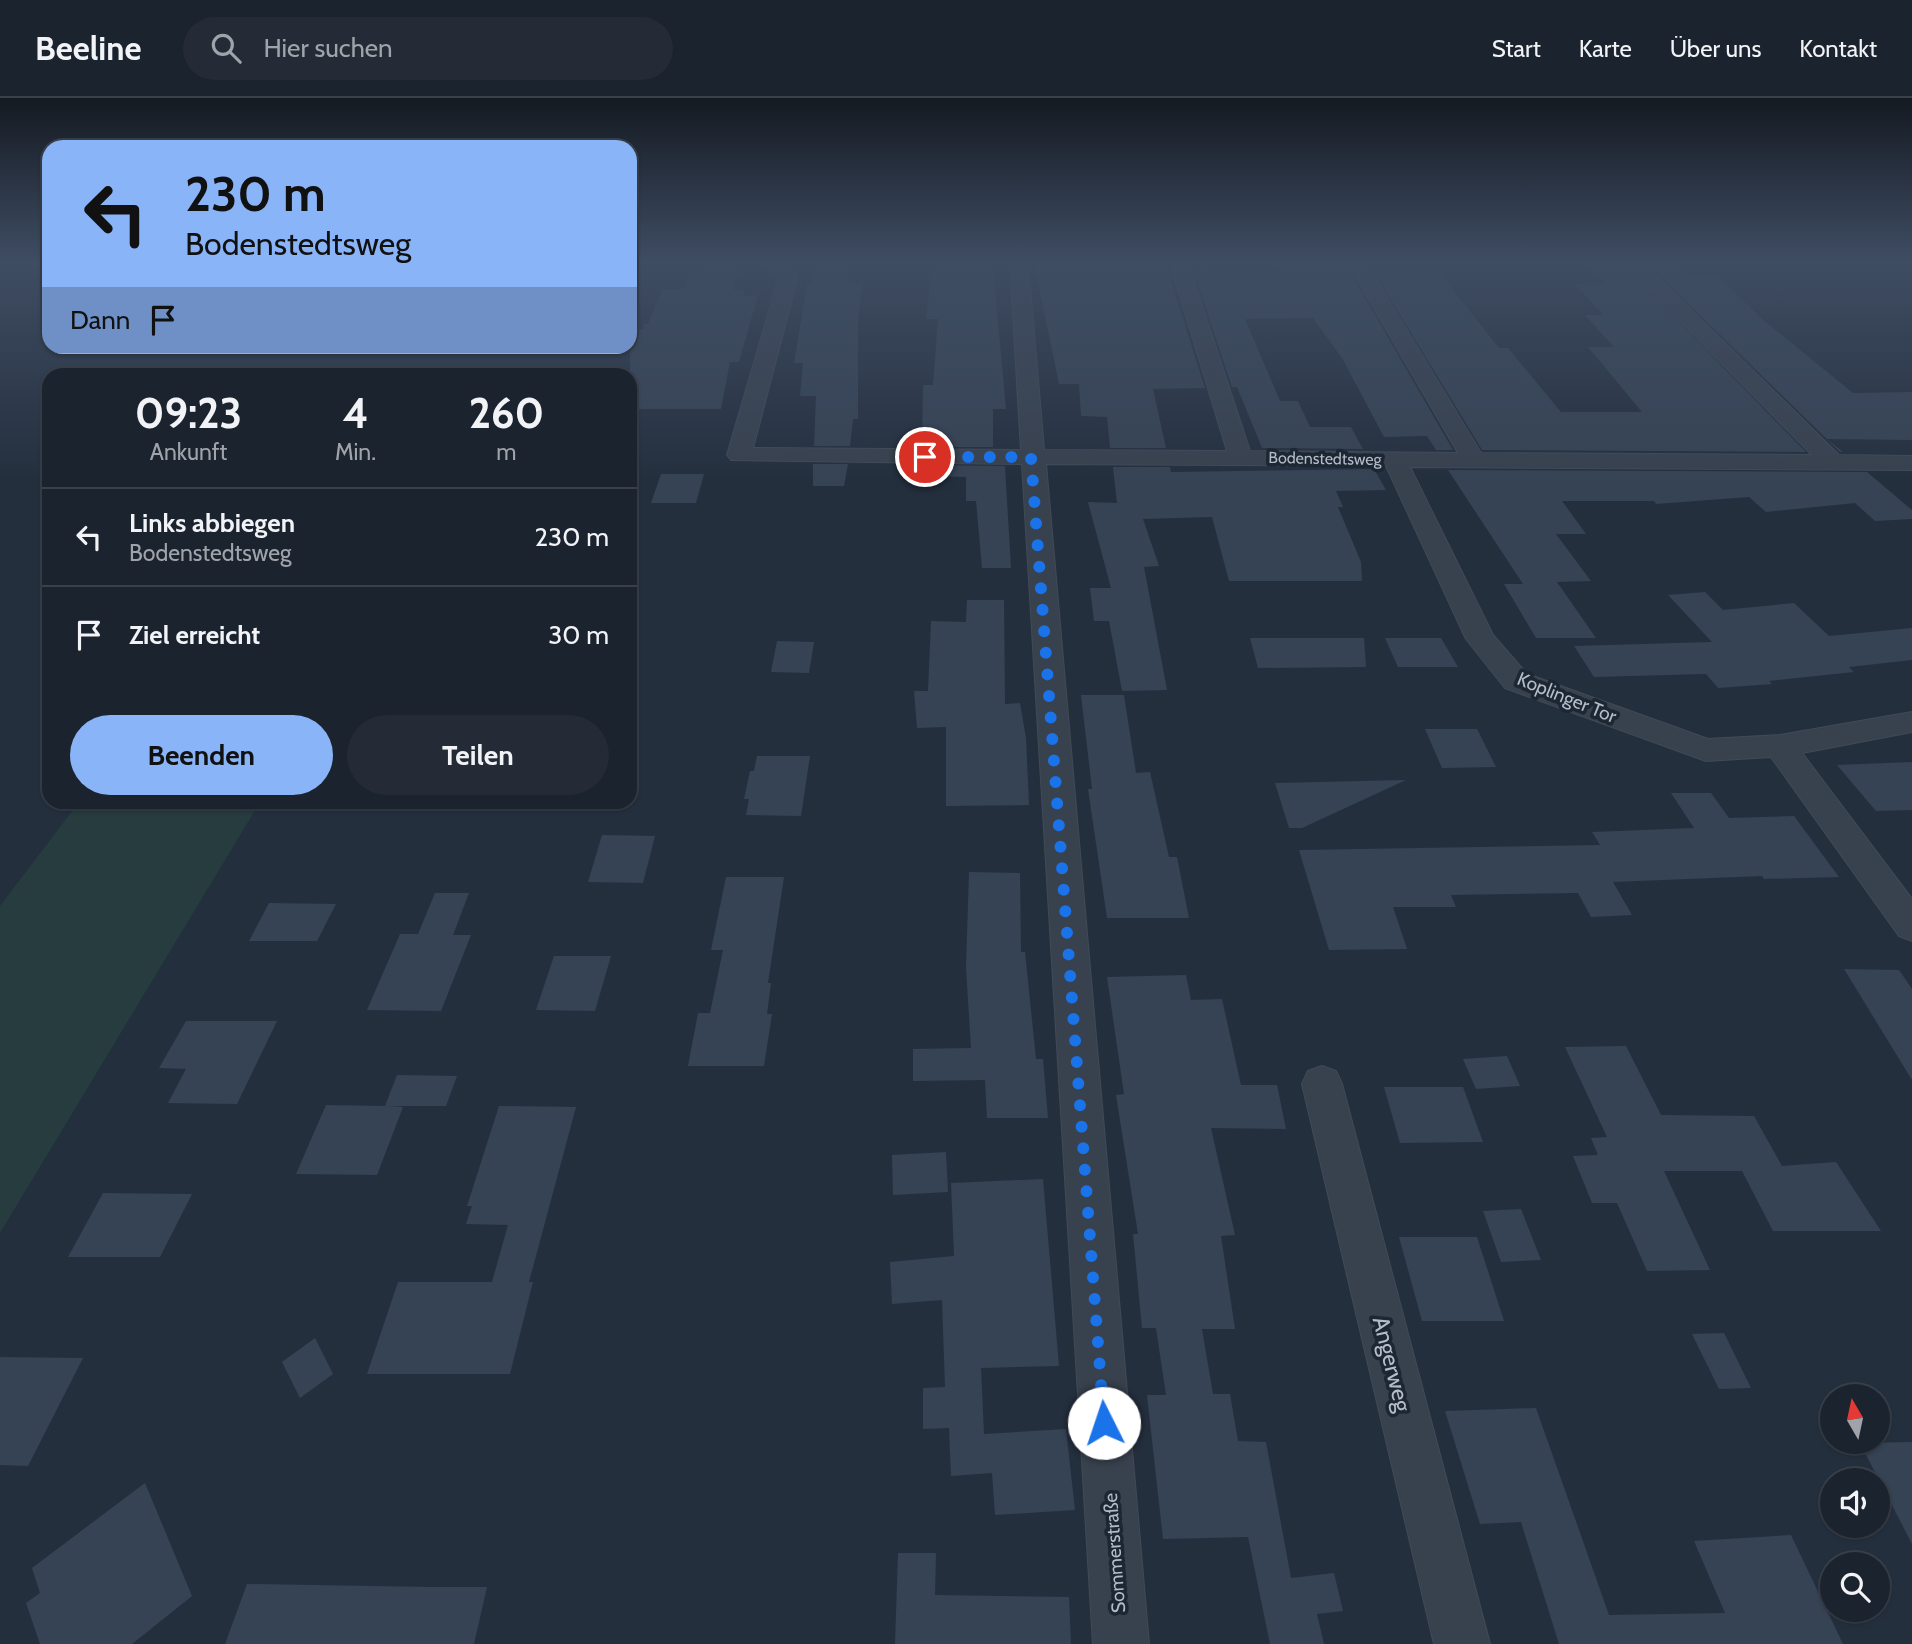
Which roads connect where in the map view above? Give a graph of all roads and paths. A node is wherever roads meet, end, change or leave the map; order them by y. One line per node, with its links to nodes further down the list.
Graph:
1 (772, 335): 6 (street, Bodenstedtsweg)
2 (1023, 335): 6 (street, Sommerstraße)
3 (1202, 335): 7 (street)
4 (1400, 335): 9 (street)
5 (1705, 335): 10 (street)
6 (1031, 457): 7 (street, Bodenstedtsweg); 16 (street, Sommerstraße)
7 (1240, 457): 8 (street, Bodenstedtsweg)
8 (1394, 459): 9 (street, Bodenstedtsweg); 13 (street, Koplinger Tor)
9 (1473, 459): 10 (street, Bodenstedtsweg)
10 (1832, 462): 11 (street, Bodenstedtsweg)
11 (1912, 463)
12 (1912, 722): 13 (street, Koplinger Tor)
13 (1780, 746): 14 (street)
14 (1912, 926)
15 (1322, 1084): 17 (street, Angerweg)
16 (1121, 1644)
17 (1462, 1644)

